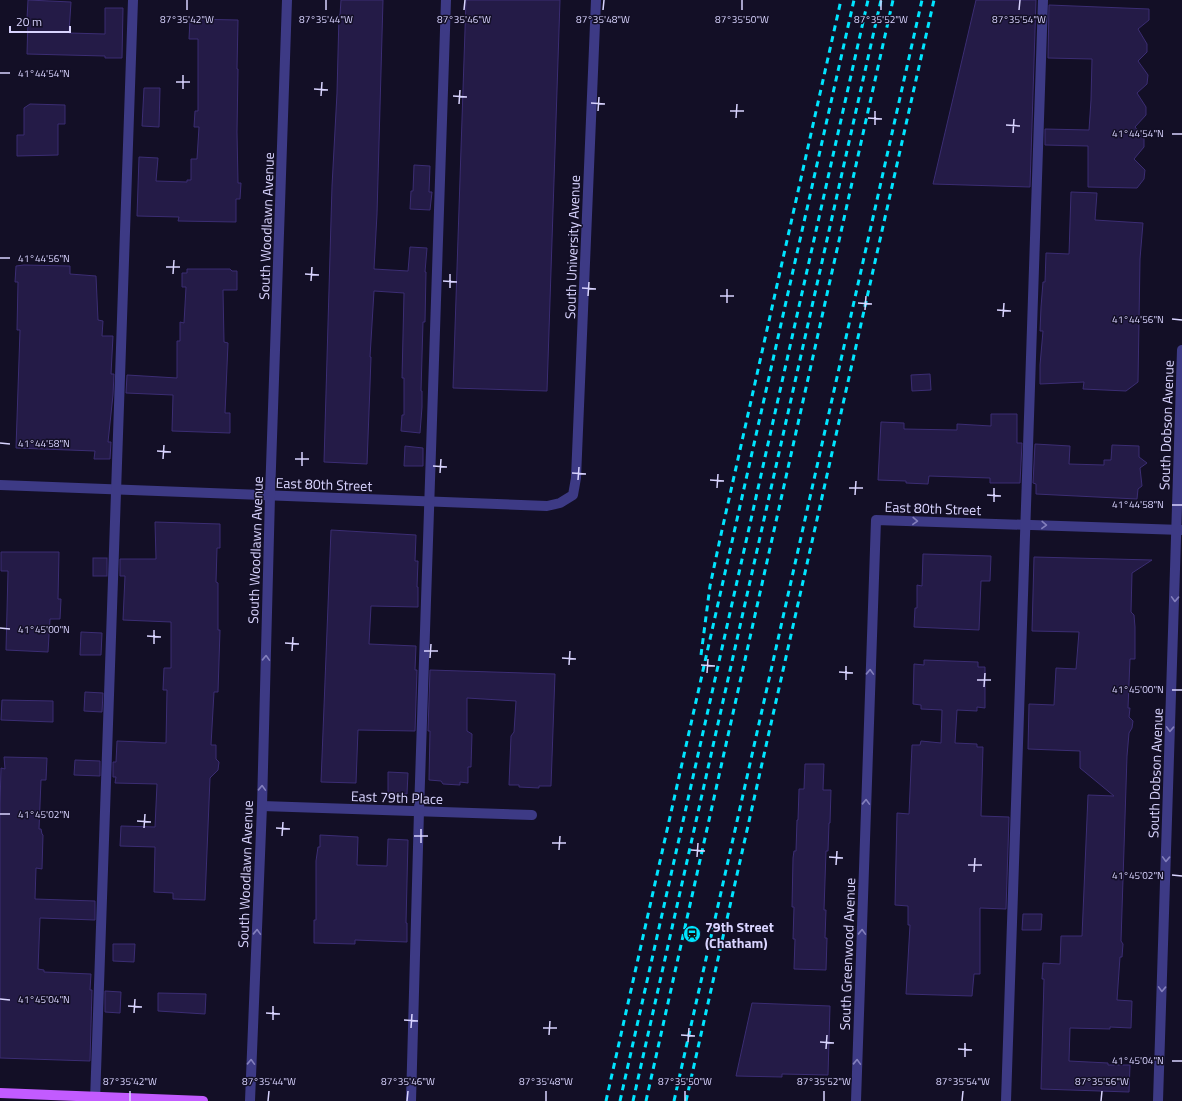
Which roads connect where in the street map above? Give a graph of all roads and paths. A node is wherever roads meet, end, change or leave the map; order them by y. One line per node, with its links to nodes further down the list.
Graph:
1 (133, 0): 8 (street)
2 (287, 0): 10 (street, South Woodlawn Avenue)
3 (446, 0): 11 (street)
4 (596, 0): 9 (street, South University Avenue)
5 (1043, 0): 13 (street)
6 (1182, 350): 14 (street, South Dobson Avenue)
7 (0, 485): 8 (street, East 80th Street)
8 (117, 490): 10 (street, East 80th Street); 19 (street)
9 (572, 495): 11 (street, East 80th Street)
10 (270, 496): 11 (street, East 80th Street); 15 (street, South Woodlawn Avenue, one-way to 10)
11 (430, 502): 16 (street)
12 (876, 520): 13 (street, East 80th Street, one-way to 13); 23 (street, South Greenwood Avenue, one-way to 12)
13 (1026, 525): 14 (street, East 80th Street, one-way to 14); 24 (street)
14 (1179, 530): 25 (street, South Dobson Avenue, one-way to 25)
15 (262, 806): 16 (street, East 79th Place); 21 (street, South Woodlawn Avenue, one-way to 15)
16 (419, 811): 17 (street, East 79th Place); 22 (street)
17 (532, 815)
18 (0, 1093): 19 (main road)
19 (96, 1099): 20 (main road)
20 (203, 1101)
21 (250, 1101)
22 (411, 1101)
23 (856, 1101)
24 (1006, 1101)
25 (1158, 1101)

